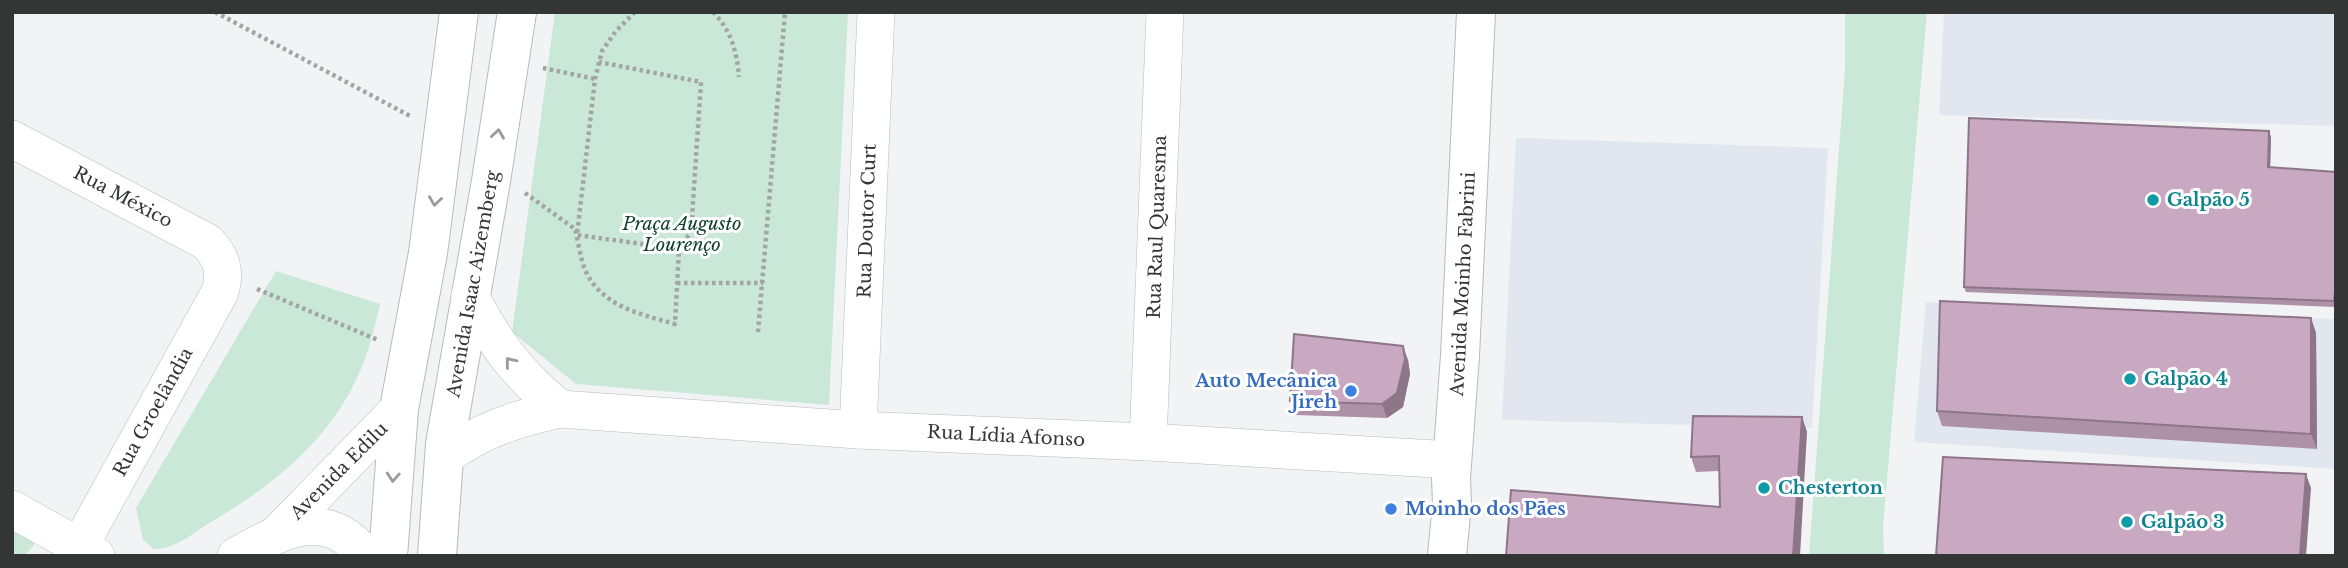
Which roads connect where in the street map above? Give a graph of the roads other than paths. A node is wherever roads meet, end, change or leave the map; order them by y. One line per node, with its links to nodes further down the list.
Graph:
1 (459, 12): 10 (street, one-way to 10)
2 (517, 12): 8 (street, Avenida Isaac Aizemberg, one-way to 2)
3 (876, 12): 11 (street, Rua Doutor Curt)
4 (1165, 12): 12 (street, Rua Raul Quaresma)
5 (1476, 12): 14 (street, Avenida Moinho Fabrini)
6 (12, 139): 7 (street, Rua México)
7 (223, 266): 17 (street, Rua Groelândia)
8 (470, 295): 9 (street, one-way to 8); 13 (street, Avenida Isaac Aizemberg)
9 (560, 409): 11 (street, Rua Lídia Afonso); 13 (street, Rua Lídia Afonso)
10 (399, 410): 16 (street, Avenida Edilu); 20 (street, one-way to 20)
11 (858, 429): 12 (street, Rua Lídia Afonso)
12 (1148, 442): 14 (street, Rua Lídia Afonso)
13 (444, 457): 21 (street, Avenida Isaac Aizemberg)
14 (1452, 460): 22 (street, Avenida Moinho Fabrini)
15 (12, 509): 17 (street)
16 (278, 533): 18 (street, Avenida Edilu); 19 (street, Avenida Edilu)
17 (83, 552)
18 (236, 556)
19 (366, 556)
20 (388, 556)
21 (437, 556)
22 (1447, 556)

